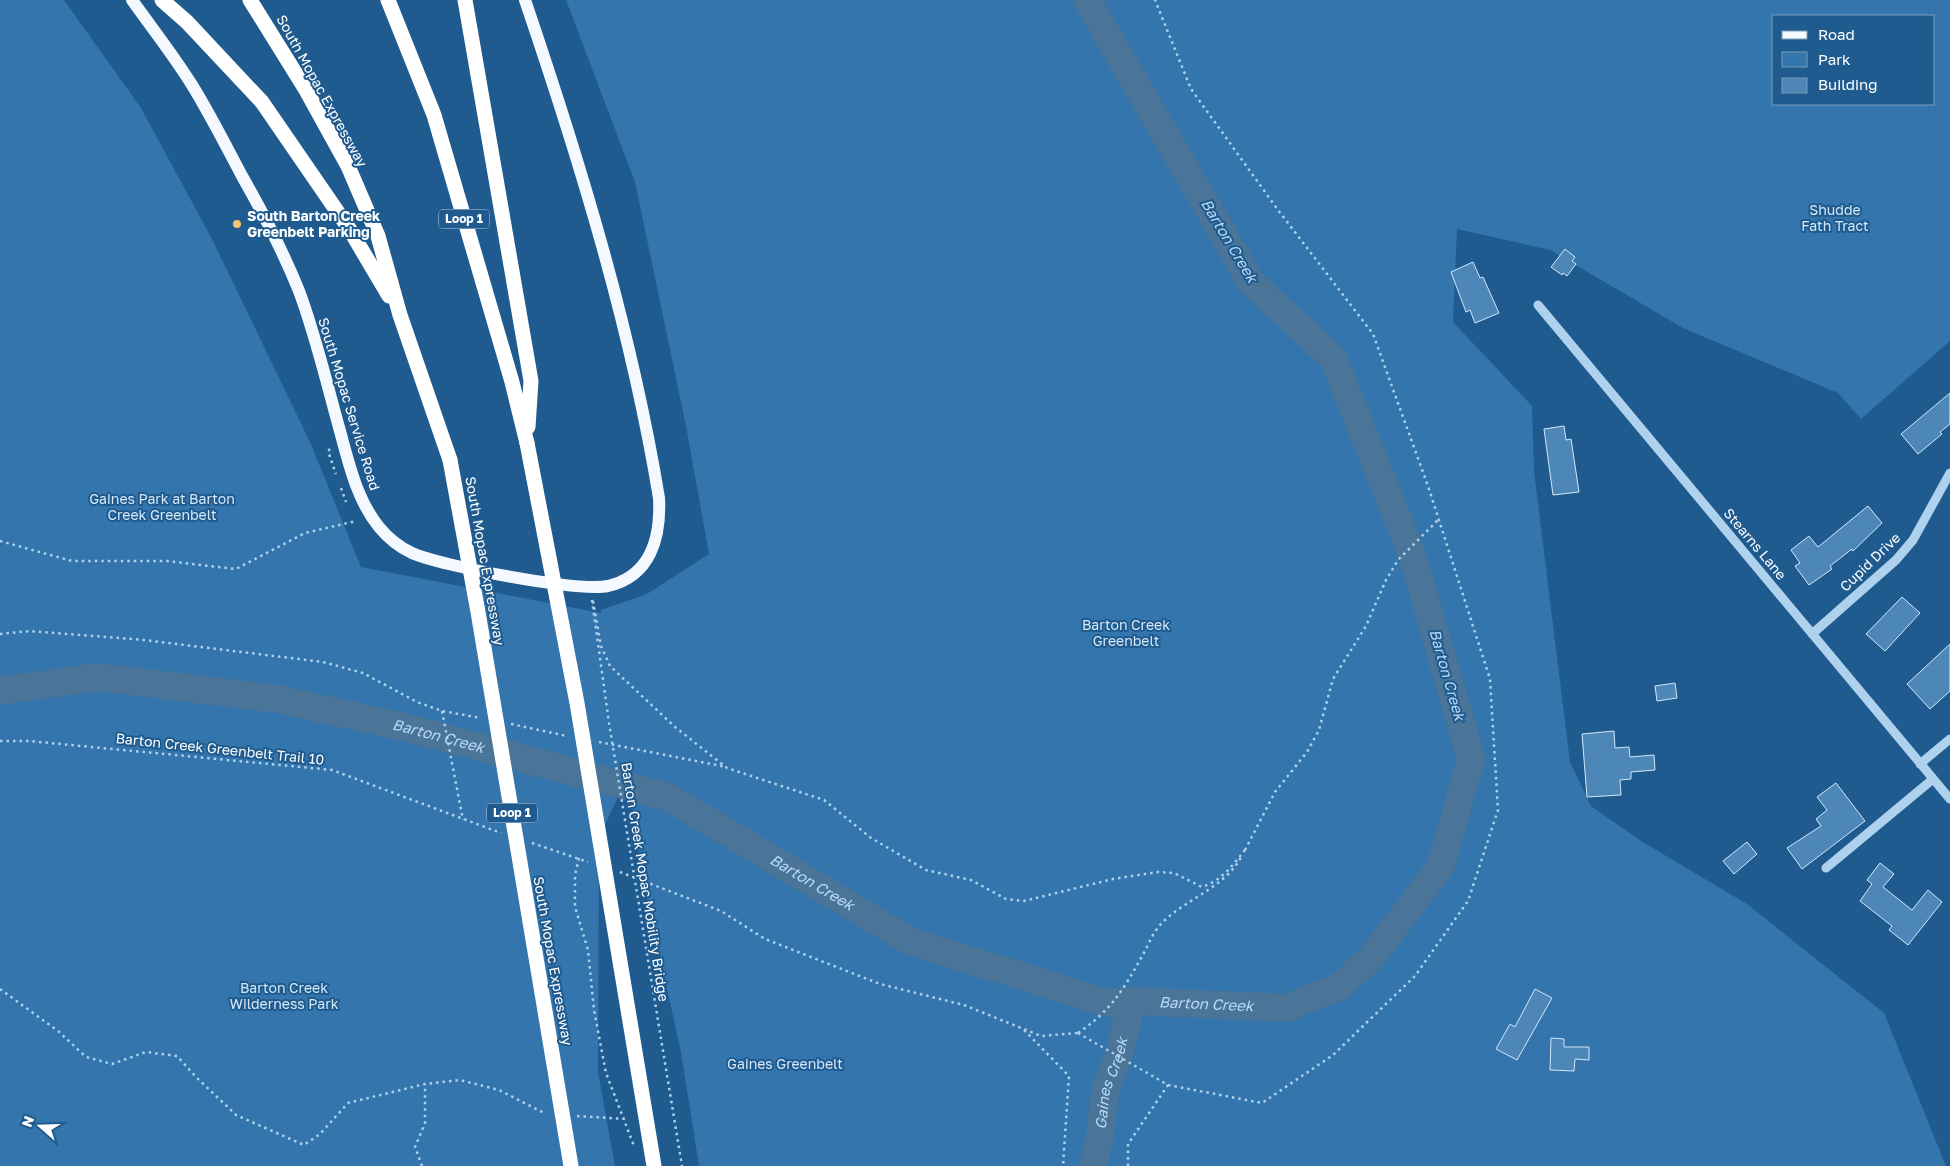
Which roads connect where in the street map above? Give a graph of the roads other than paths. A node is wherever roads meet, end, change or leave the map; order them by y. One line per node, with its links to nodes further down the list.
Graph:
1 (132, 0): 6 (main road, South Mopac Service Road)
2 (162, 0): 8 (highway)
3 (250, 0): 8 (highway, South Mopac Expressway / Loop 1)
4 (388, 0): 9 (highway, Loop 1)
5 (465, 0): 9 (highway)
6 (525, 0)
7 (1538, 305): 11 (street, Stearns Lane)
8 (400, 315): 17 (highway, South Mopac Expressway / Loop 1, bridge)
9 (527, 443): 18 (highway, Loop 1, bridge)
10 (1950, 473): 11 (street, Cupid Drive)
11 (1812, 634): 13 (street, Stearns Lane)
12 (1950, 739): 13 (street)
13 (1920, 764): 14 (street, Stearns Lane)
14 (1933, 779): 15 (street, Stearns Lane); 16 (street)
15 (1950, 800)
16 (1826, 868)
17 (571, 1166)
18 (654, 1166)

